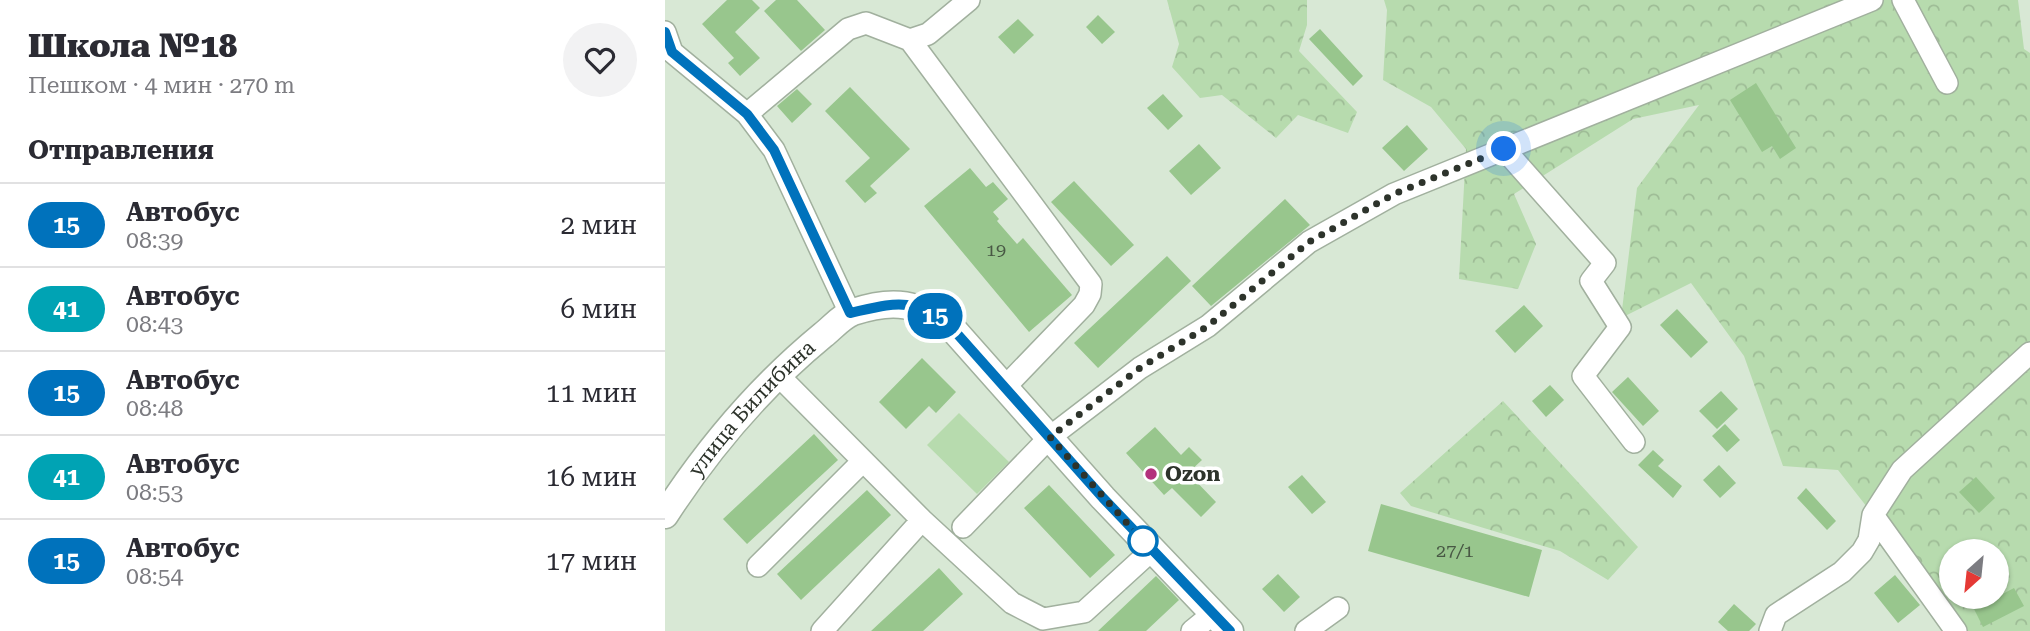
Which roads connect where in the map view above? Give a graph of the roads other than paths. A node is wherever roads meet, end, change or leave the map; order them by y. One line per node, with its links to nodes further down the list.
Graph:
1 (969, 0): 5 (street)
2 (1872, 0): 8 (street)
3 (1903, 0): 6 (street)
4 (665, 32): 7 (street)
5 (910, 40): 7 (street); 12 (street)
6 (1947, 83)
7 (747, 114): 9 (street)
8 (1504, 149): 13 (street); 14 (street)
9 (850, 313): 11 (main road, улица Билибина); 12 (main road, улица Билибина)
10 (2030, 353): 17 (street)
11 (777, 374): 15 (street); 16 (main road, улица Билибина)
12 (1005, 387): 13 (main road, улица Билибина)
13 (1050, 437): 19 (street); 20 (main road, улица Билибина)
14 (1634, 442)
15 (863, 461): 18 (street); 21 (street)
16 (665, 515)
17 (1873, 515): 27 (street); 28 (street)
18 (922, 520): 20 (street); 24 (street)
19 (963, 527)
20 (1152, 550): 23 (main road, улица Билибина)
21 (758, 566)
22 (1338, 608): 26 (street)
23 (1222, 622): 25 (street)
24 (822, 631)
25 (1192, 631)
26 (1306, 631)
27 (1770, 631)
28 (1956, 631)

